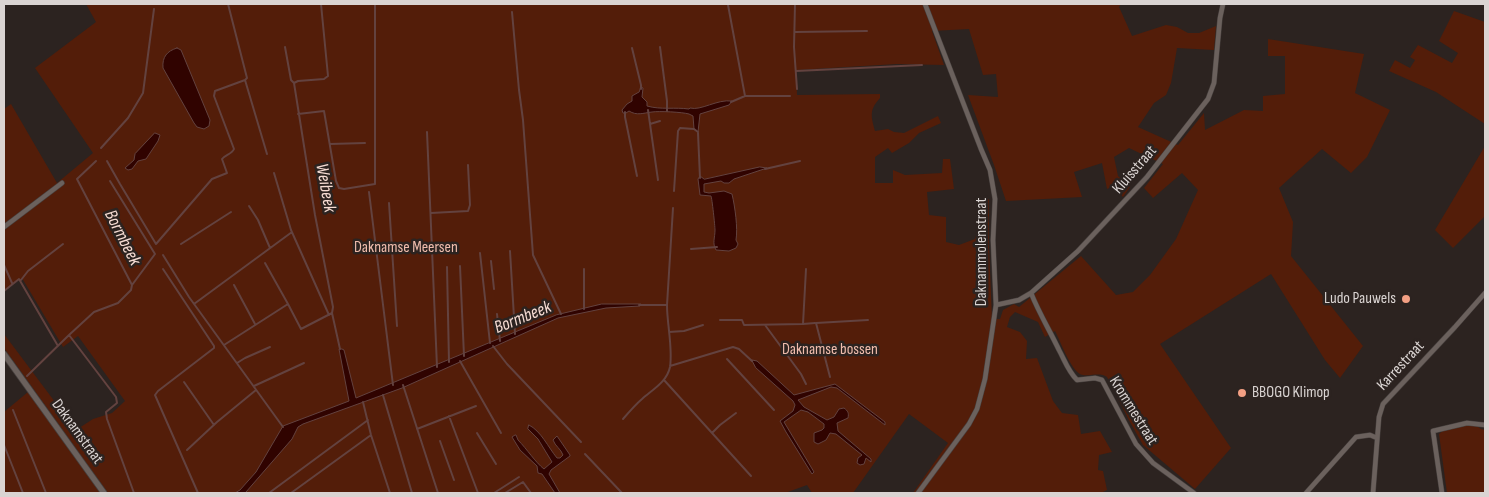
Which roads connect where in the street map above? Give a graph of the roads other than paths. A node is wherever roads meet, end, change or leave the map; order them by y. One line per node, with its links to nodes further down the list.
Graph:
1 (925, 4): 7 (street, Daknammolenstraat)
2 (1223, 4): 6 (street, Kluisstraat)
3 (62, 183): 4 (street)
4 (4, 227)
5 (1485, 293): 10 (street, Karrestraat)
6 (1031, 294): 7 (street, Kluisstraat); 13 (street, Krommestraat)
7 (996, 305): 12 (street, Daknammolenstraat)
8 (4, 354): 11 (street, Daknamstraat)
9 (1485, 425): 16 (street)
10 (1377, 438): 14 (street); 15 (street, Karrestraat)
11 (104, 493)
12 (918, 493)
13 (1194, 493)
14 (1306, 493)
15 (1373, 493)
16 (1442, 493)

